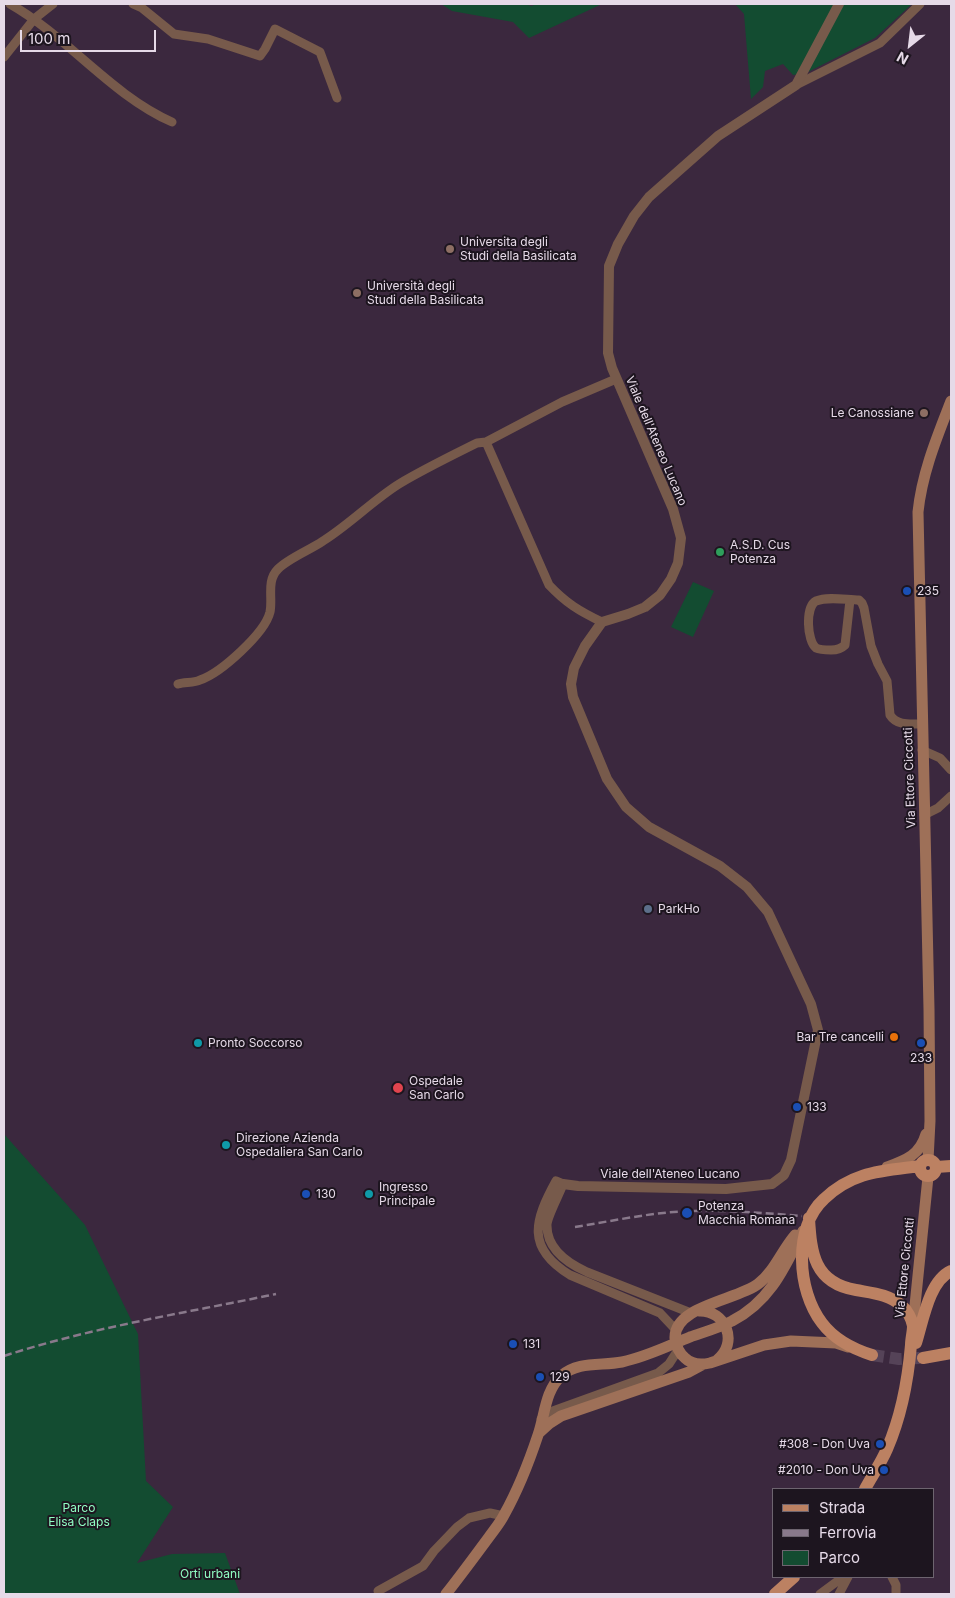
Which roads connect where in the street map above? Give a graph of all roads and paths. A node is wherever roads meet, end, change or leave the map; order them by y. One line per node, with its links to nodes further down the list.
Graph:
1 (10, 4): 6 (street)
2 (53, 4): 6 (street)
3 (133, 4): 9 (street)
4 (839, 4): 8 (street)
5 (920, 4): 8 (street)
6 (34, 19): 7 (street); 10 (street)
7 (4, 57)
8 (796, 85): 11 (street, Viale dell'Ateneo Lucano)
9 (337, 98)
10 (172, 122)
11 (616, 378): 13 (street); 15 (street, Viale dell'Ateneo Lucano)
12 (950, 407): 17 (main road, Via Ettore Ciccotti)
13 (486, 442): 15 (street); 16 (street)
14 (850, 600): 14 (street); 17 (street)
15 (602, 622): 27 (street, Viale dell'Ateneo Lucano)
16 (178, 684)
17 (922, 724): 18 (main road, Via Ettore Ciccotti)
18 (922, 750): 19 (street); 21 (main road, Via Ettore Ciccotti)
19 (951, 770)
20 (951, 796): 21 (street)
21 (924, 815): 22 (main road, Via Ettore Ciccotti)
22 (930, 1120): 23 (main road, Via Ettore Ciccotti); 25 (main road)
23 (928, 1164): 24 (main road); 25 (main road); 26 (main road, Via Ettore Ciccotti)
24 (951, 1166)
25 (874, 1172): 28 (main road)
26 (928, 1177): 31 (main road, Via Ettore Ciccotti)
27 (560, 1182): 30 (street); 32 (street)
28 (809, 1218): 30 (main road); 31 (main road); 34 (main road); 40 (main road)
29 (951, 1271): 38 (main road)
30 (694, 1312): 32 (main road); 39 (main road)
31 (913, 1325): 38 (main road, Via Ettore Ciccotti)
32 (676, 1330): 33 (main road)
33 (678, 1350): 39 (main road); 40 (street)
34 (859, 1351): 36 (main road); 39 (main road)
35 (951, 1354): 37 (main road)
36 (872, 1355)
37 (923, 1358)
38 (910, 1362): 42 (main road)
39 (706, 1364): 41 (main road)
40 (542, 1419): 41 (main road)
41 (539, 1433): 43 (main road)
42 (866, 1488)
43 (504, 1516): 48 (street); 49 (main road)
44 (793, 1578): 50 (main road)
45 (842, 1578): 51 (street)
46 (847, 1578): 52 (street)
47 (892, 1578): 53 (street)
48 (378, 1591)
49 (446, 1594)
50 (775, 1594)
51 (820, 1594)
52 (839, 1594)
53 (896, 1594)

